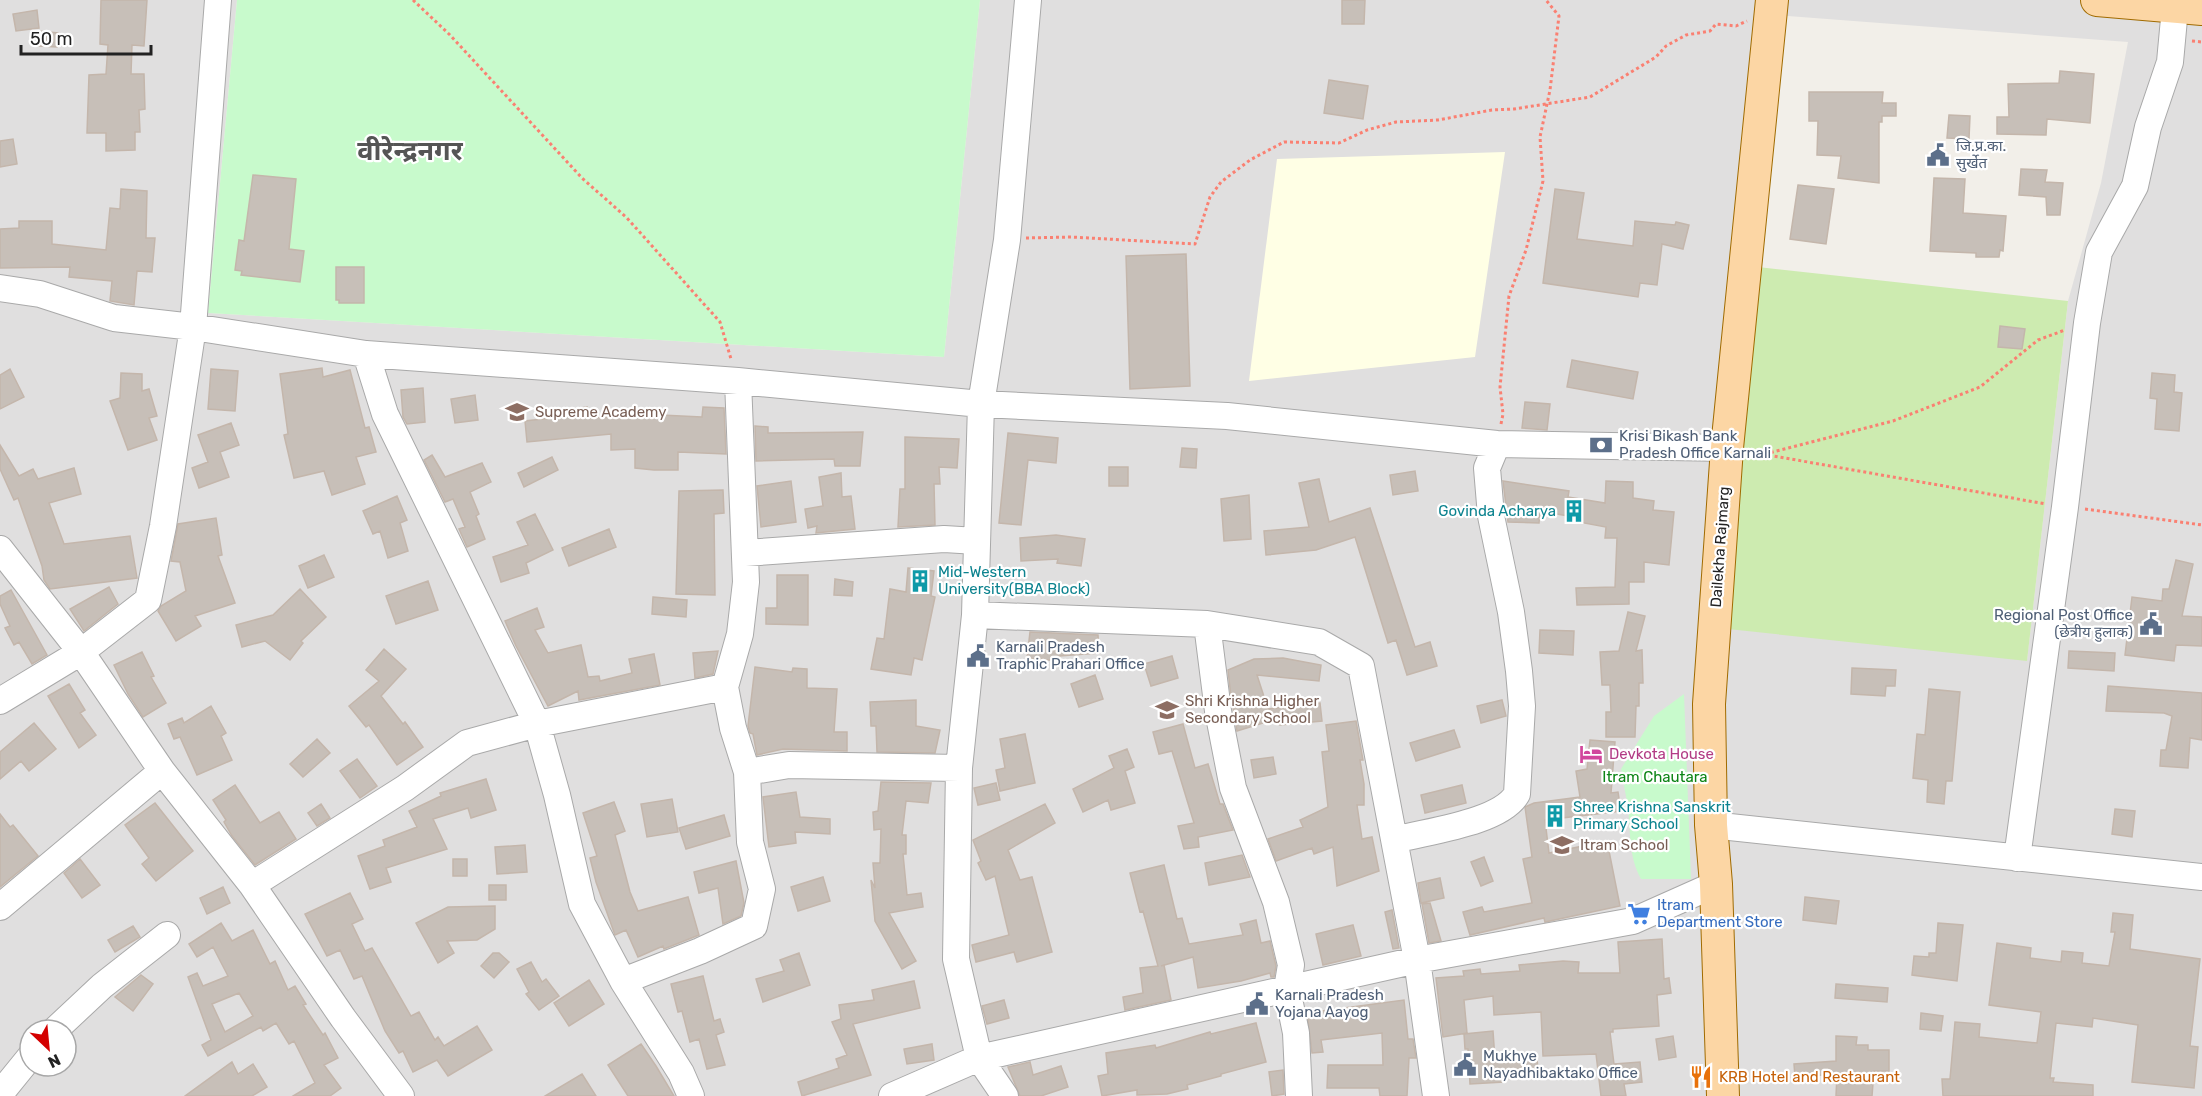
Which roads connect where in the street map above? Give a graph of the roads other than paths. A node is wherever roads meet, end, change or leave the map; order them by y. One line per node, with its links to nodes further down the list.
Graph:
1 (218, 0): 7 (street)
2 (1028, 0): 10 (street)
3 (2097, 0): 5 (main road)
4 (1772, 3): 12 (main road, Dailekha Rajmarg)
5 (2189, 9): 27 (street)
6 (0, 288): 7 (street)
7 (193, 327): 8 (street); 18 (street)
8 (366, 354): 9 (street); 21 (street)
9 (738, 381): 10 (street); 15 (street)
10 (981, 404): 11 (street); 13 (street)
11 (1497, 444): 12 (street); 26 (street)
12 (1727, 448): 25 (main road, Dailekha Rajmarg)
13 (977, 541): 15 (street); 16 (street)
14 (0, 549): 18 (street)
15 (745, 553): 19 (street)
16 (975, 615): 17 (street); 22 (street)
17 (1207, 624): 26 (street); 35 (street)
18 (81, 652): 20 (street); 23 (street)
19 (725, 687): 21 (street); 24 (street)
20 (0, 701)
21 (537, 724): 30 (street); 34 (street)
22 (959, 768): 24 (street); 37 (street)
23 (162, 771): 30 (street); 31 (street)
24 (747, 772): 34 (street)
25 (1711, 825): 27 (street); 29 (main road, Dailekha Rajmarg)
26 (1395, 840): 33 (street)
27 (2017, 858): 28 (street)
28 (2202, 877)
29 (1716, 884): 33 (street); 46 (main road, Dailekha Rajmarg)
30 (252, 885): 40 (street)
31 (0, 907)
32 (166, 935): 36 (street)
33 (1417, 960): 35 (street); 45 (street)
34 (623, 981): 41 (street)
35 (1287, 989): 37 (street); 44 (street)
36 (68, 1018)
37 (979, 1058): 42 (street); 43 (street)
38 (18, 1072): 39 (street)
39 (0, 1094)
40 (401, 1096)
41 (691, 1096)
42 (892, 1096)
43 (1005, 1096)
44 (1299, 1096)
45 (1436, 1096)
46 (1723, 1096)

